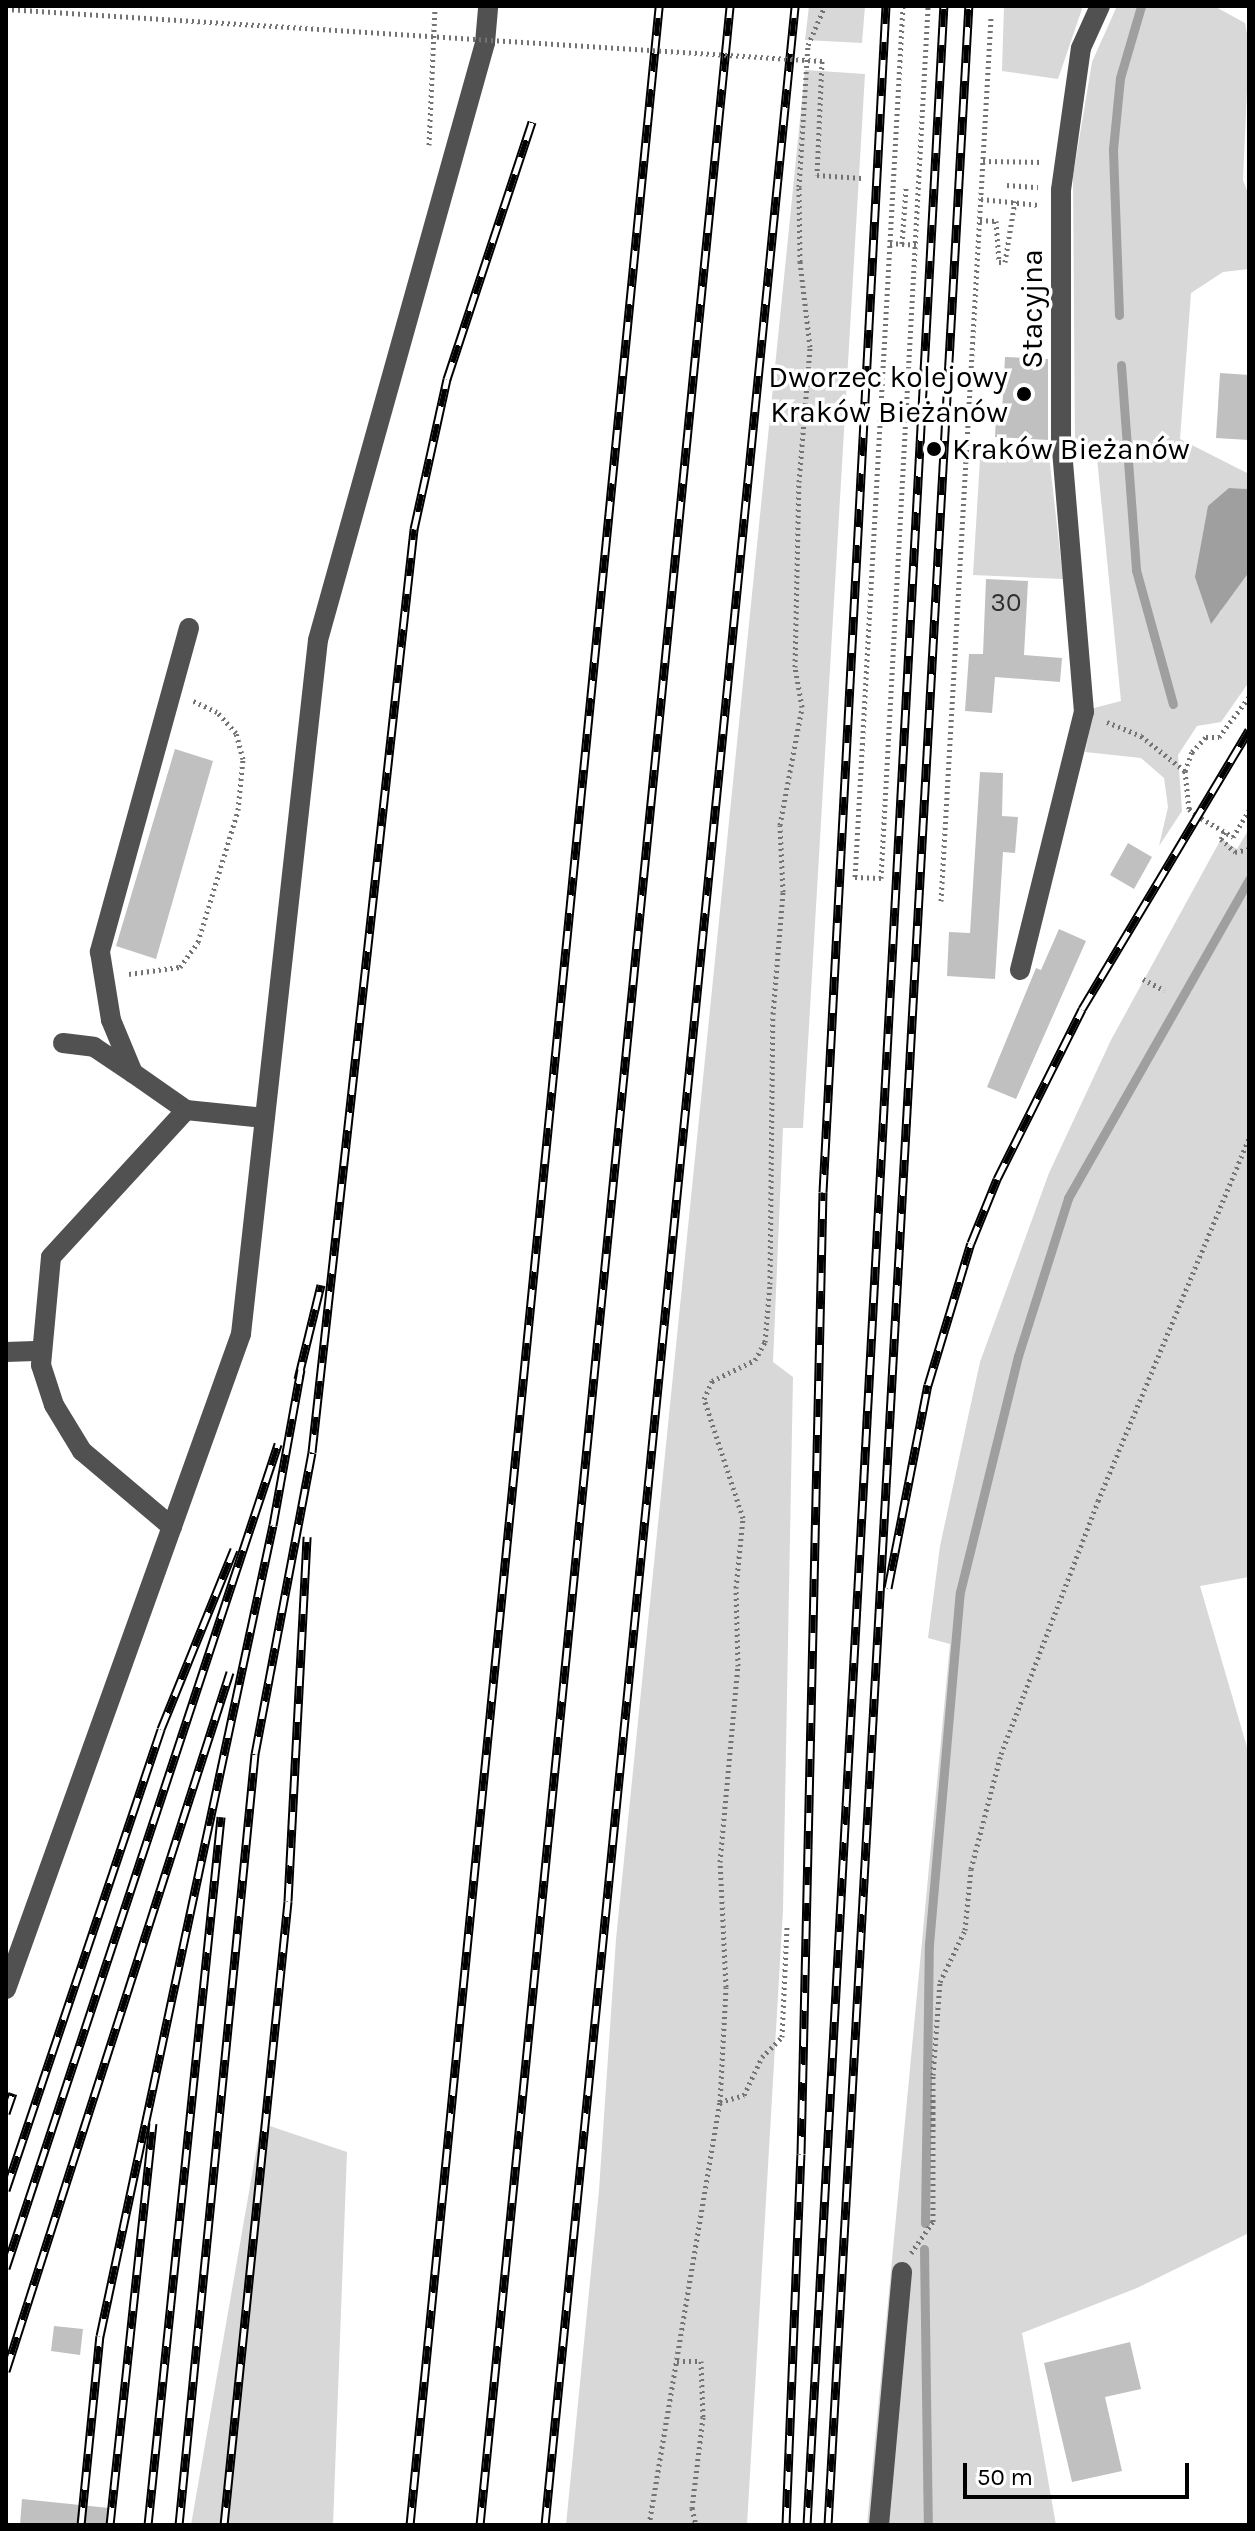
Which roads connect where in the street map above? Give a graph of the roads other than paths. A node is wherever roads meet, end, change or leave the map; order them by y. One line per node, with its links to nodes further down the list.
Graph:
1 (488, 6): 8 (street)
2 (1100, 6): 4 (street, Stacyjna)
3 (189, 628): 6 (street)
4 (1020, 970)
5 (63, 1043): 6 (street)
6 (133, 1073): 7 (street)
7 (186, 1110): 8 (street); 9 (street)
8 (265, 1118): 11 (street)
9 (42, 1351): 10 (street); 11 (street)
10 (6, 1352)
11 (172, 1527): 12 (street)
12 (6, 1989)
13 (902, 2272): 14 (street)
14 (879, 2525)

